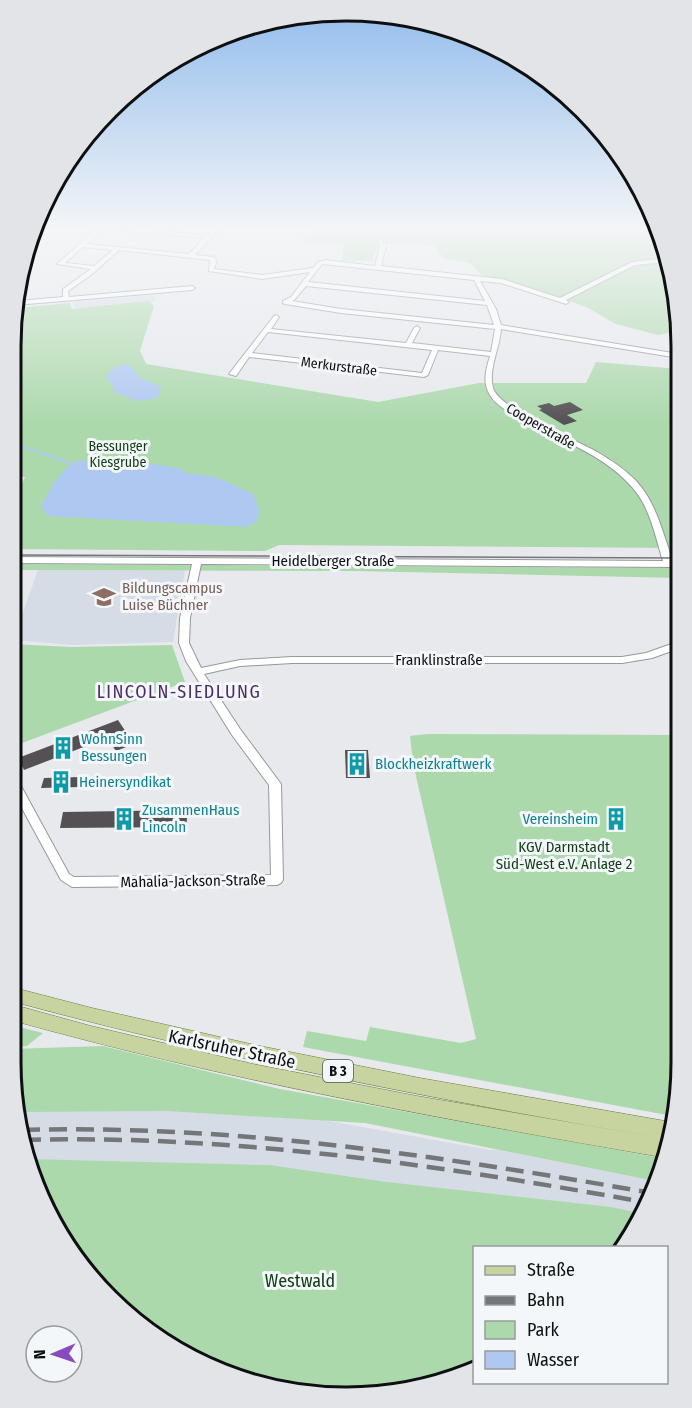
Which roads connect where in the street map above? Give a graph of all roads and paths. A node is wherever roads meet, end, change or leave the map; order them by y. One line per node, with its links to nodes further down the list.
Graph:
1 (65, 293): 8 (street)
2 (133, 293): 8 (street)
3 (298, 293): 12 (street)
4 (389, 293): 10 (street)
5 (484, 293): 10 (street, Cooperstraße)
6 (538, 293): 7 (street)
7 (577, 293)
8 (66, 298): 9 (street)
9 (24, 302)
10 (489, 303): 12 (street, Cooperstraße)
11 (276, 317): 14 (street)
12 (498, 327): 17 (street, Cooperstraße); 19 (street)
13 (417, 328): 15 (street)
14 (266, 330): 15 (street); 18 (street)
15 (408, 345): 16 (street)
16 (436, 348): 17 (street); 18 (street, Merkurstraße)
17 (494, 354): 21 (street, Cooperstraße)
18 (248, 355): 20 (street)
19 (671, 355)
20 (233, 374)
21 (671, 557)
22 (21, 560): 23 (street, Heidelberger Straße)
23 (196, 561): 24 (street, Heidelberger Straße); 26 (street)
24 (671, 564)
25 (671, 647): 26 (street, Franklinstraße)
26 (198, 672): 27 (street, Mahalia-Jackson-Straße)
27 (21, 796)
28 (21, 997): 30 (main road, Karlsruher Straße / B 3)
29 (21, 1015): 31 (main road, Karlsruher Straße / B 3)
30 (664, 1129)
31 (660, 1147)

